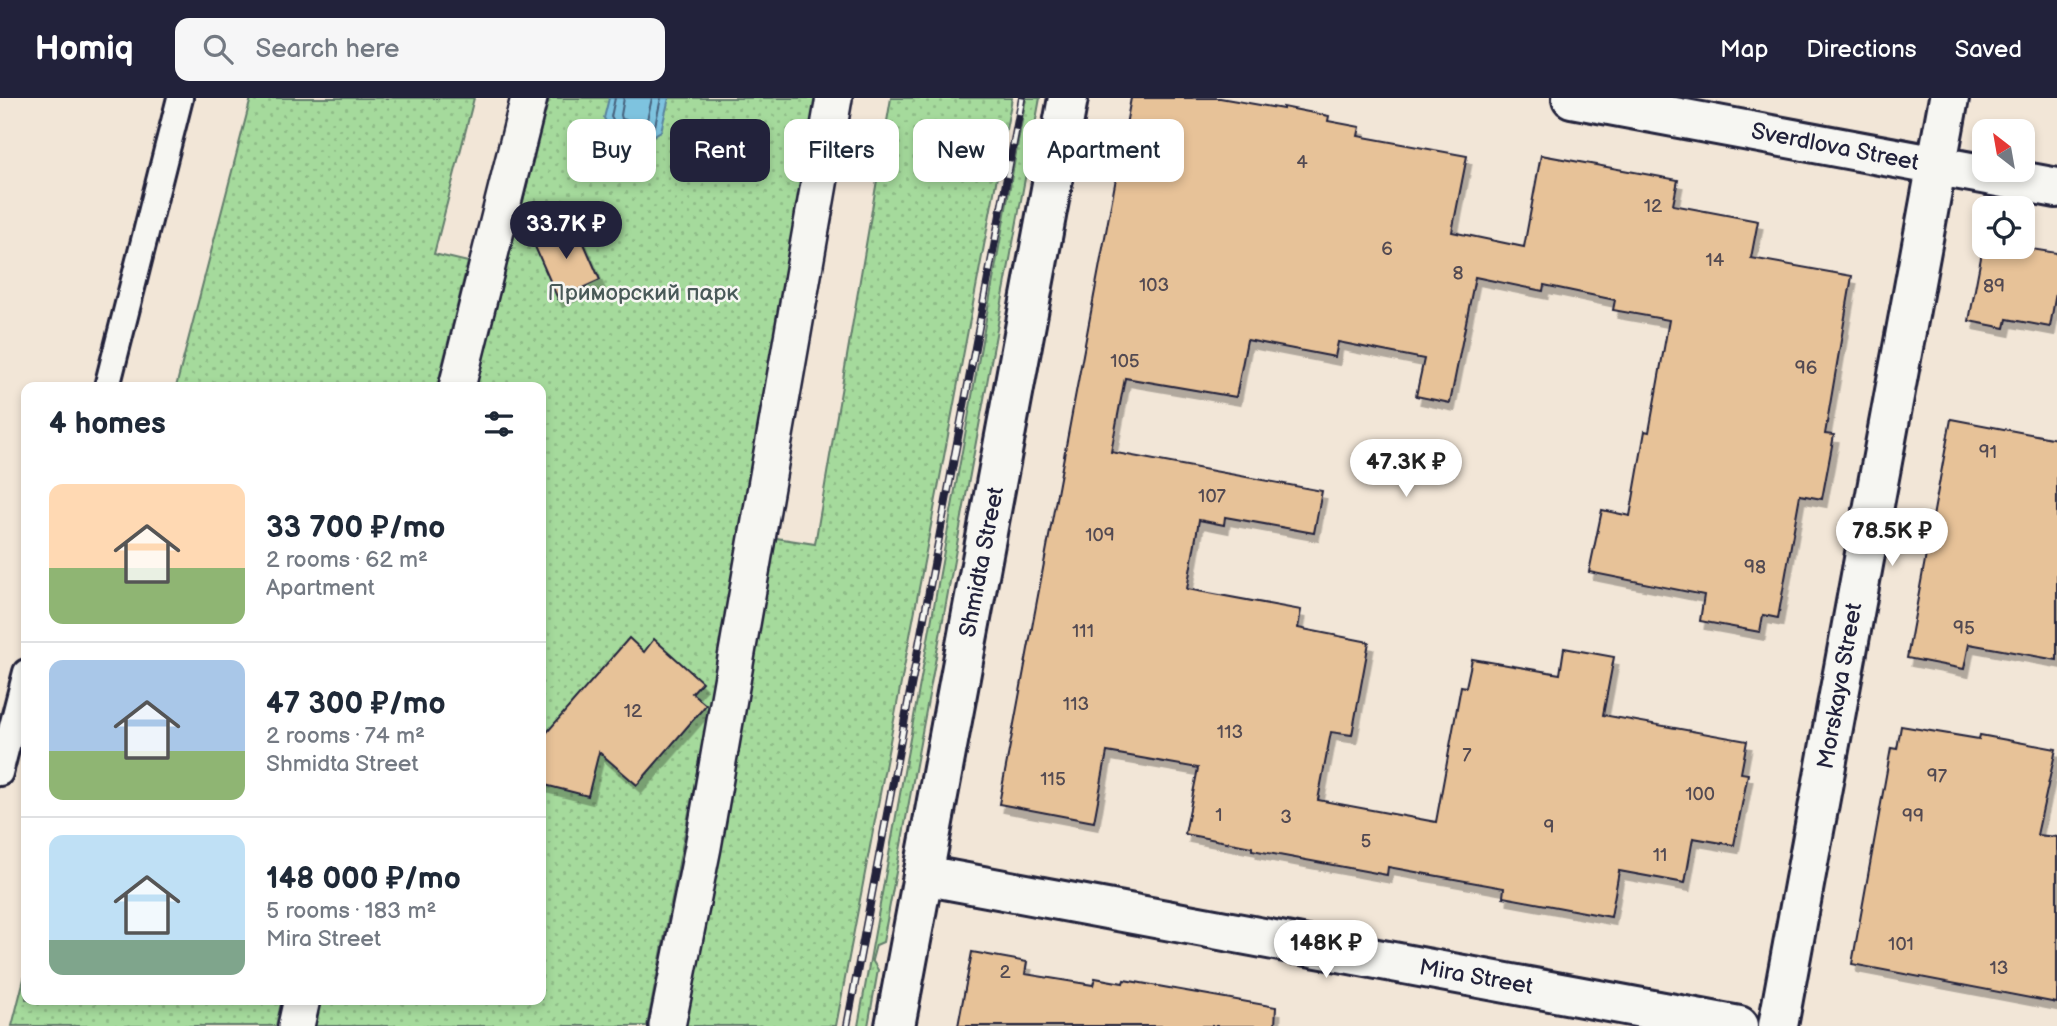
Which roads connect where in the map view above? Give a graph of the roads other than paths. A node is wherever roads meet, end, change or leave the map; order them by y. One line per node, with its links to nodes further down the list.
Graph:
1 (180, 98): 9 (lane)
2 (529, 98): 10 (street)
3 (834, 98): 16 (street)
4 (1068, 98): 13 (street, Shmidta Street)
5 (1573, 98): 7 (street, Sverdlova Street)
6 (1949, 98): 7 (street, Morskaya Street)
7 (1936, 166): 8 (street, Sverdlova Street); 19 (street, Morskaya Street)
8 (2057, 188)
9 (108, 382)
10 (458, 382)
11 (21, 691): 12 (lane)
12 (0, 773)
13 (923, 875): 17 (street, Shmidta Street); 18 (street, Mira Street)
14 (301, 1005): 15 (street)
15 (296, 1026)
16 (667, 1026)
17 (895, 1026)
18 (1739, 1026)
19 (1778, 1026)

